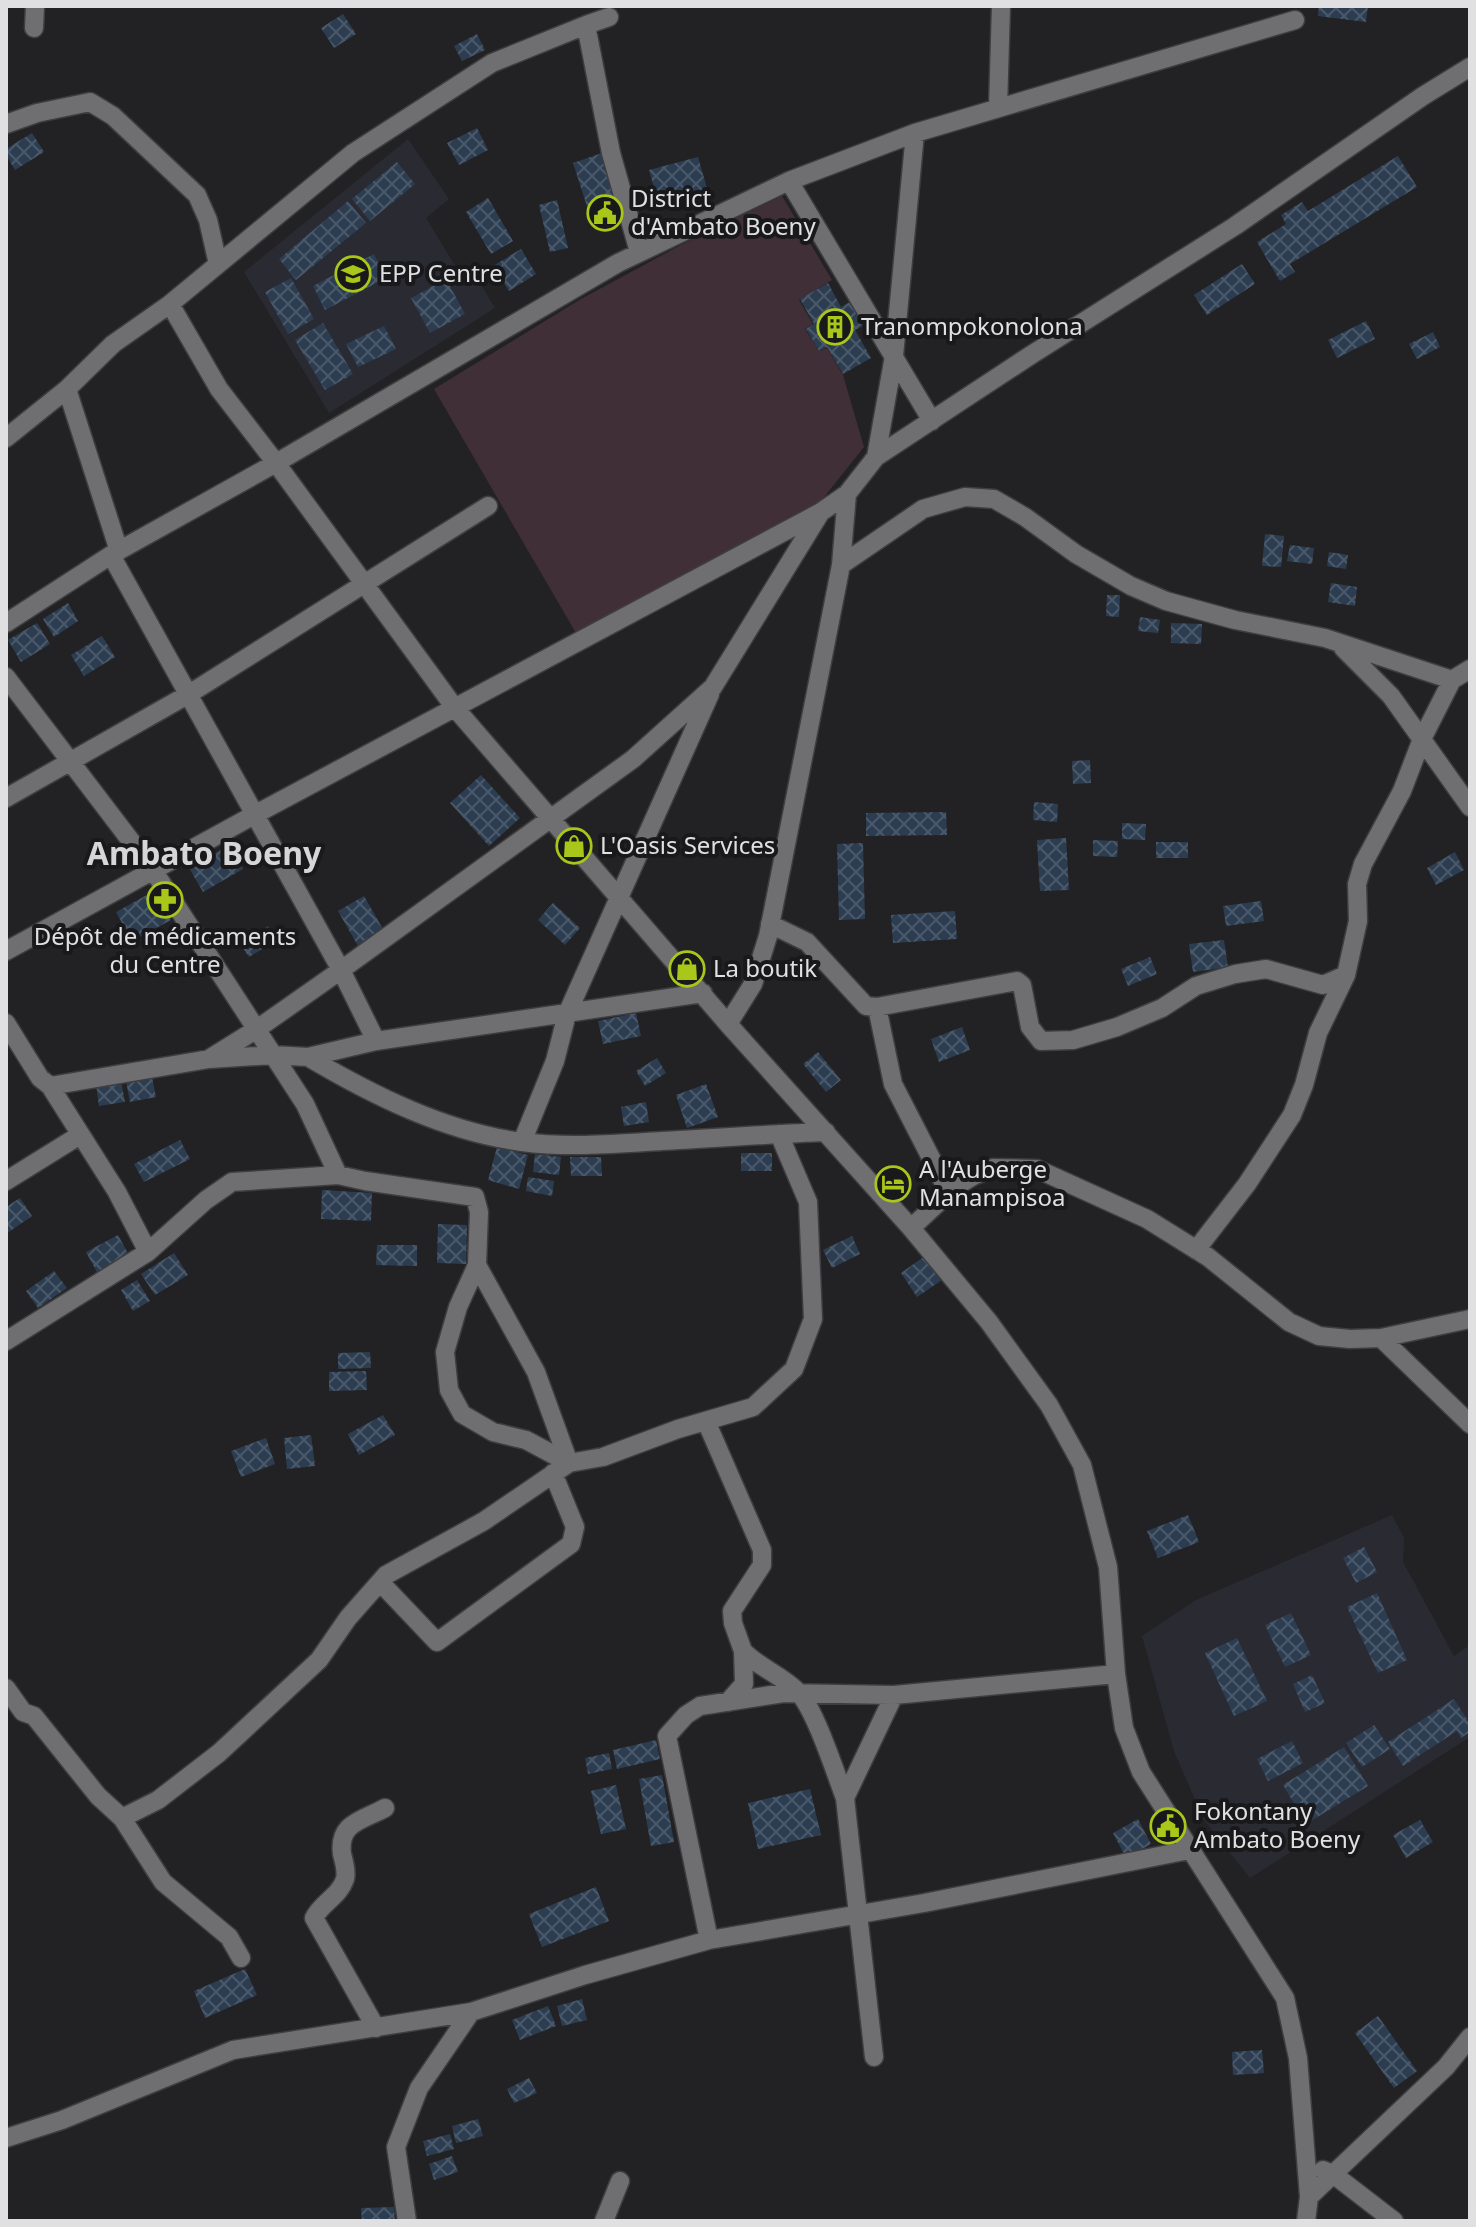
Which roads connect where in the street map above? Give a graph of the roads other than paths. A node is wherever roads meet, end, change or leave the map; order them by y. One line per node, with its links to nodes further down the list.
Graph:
1 (35, 6): 6 (street)
2 (1001, 6): 8 (street)
3 (609, 17): 5 (street)
4 (1295, 20): 8 (street)
5 (586, 25): 12 (street); 13 (street)
6 (34, 28)
7 (1470, 67): 17 (street)
8 (998, 108): 10 (street)
9 (6, 124): 13 (street)
10 (915, 133): 11 (street); 15 (street)
11 (789, 181): 12 (street); 15 (street)
12 (639, 252): 20 (street)
13 (218, 264): 14 (street)
14 (170, 304): 16 (street); 20 (street)
15 (894, 356): 17 (street); 19 (street)
16 (67, 389): 18 (street); 24 (street)
17 (932, 421): 19 (street)
18 (6, 438)
19 (876, 457): 21 (street)
20 (276, 463): 24 (street); 26 (street)
21 (847, 494): 23 (street); 25 (street)
22 (488, 506): 26 (street)
23 (821, 512): 32 (street); 34 (street)
24 (115, 553): 27 (street); 33 (street)
25 (841, 565): 28 (street); 43 (street)
26 (363, 586): 33 (street); 34 (street)
27 (6, 623)
28 (1338, 643): 31 (street); 35 (street)
29 (1470, 669): 31 (street)
30 (6, 677): 36 (street)
31 (1452, 680): 35 (street)
32 (713, 687): 40 (street); 42 (street)
33 (189, 694): 36 (street); 39 (street)
34 (455, 708): 39 (street); 40 (street)
35 (1422, 739): 38 (street); 46 (street)
36 (71, 762): 37 (street); 41 (street)
37 (6, 798)
38 (1470, 807)
39 (254, 815): 41 (street); 45 (street)
40 (550, 819): 42 (street); 45 (street)
41 (153, 870): 44 (street); 52 (street)
42 (617, 898): 47 (street); 49 (street)
43 (770, 924): 48 (street); 51 (street)
44 (9, 943)
45 (341, 970): 52 (street); 53 (street)
46 (1346, 975): 48 (street); 66 (street)
47 (703, 993): 49 (street); 51 (street)
48 (877, 1007): 64 (street)
49 (567, 1014): 53 (street); 61 (street)
50 (6, 1023): 57 (street)
51 (728, 1024): 58 (street)
52 (257, 1029): 54 (street); 56 (street)
53 (376, 1041): 55 (street)
54 (273, 1055): 55 (street); 56 (street); 62 (street)
55 (308, 1057): 61 (street)
56 (209, 1059): 57 (street)
57 (50, 1086): 60 (street)
58 (826, 1132): 59 (street); 65 (street)
59 (779, 1134): 61 (street); 72 (street)
60 (80, 1135): 63 (street); 67 (street)
61 (522, 1142)
62 (338, 1175): 67 (street); 68 (street)
63 (6, 1181)
64 (949, 1193): 65 (street); 66 (street)
65 (911, 1228): 77 (street)
66 (1196, 1250): 71 (street)
67 (148, 1252): 70 (street)
68 (477, 1265): 74 (street); 74 (street)
69 (1470, 1319): 71 (street)
70 (8, 1335)
71 (1381, 1338): 73 (street)
72 (706, 1421): 74 (street); 76 (street)
73 (1470, 1424)
74 (561, 1468): 75 (street); 75 (street)
75 (380, 1582): 84 (street)
76 (743, 1651): 79 (street); 81 (street)
77 (1116, 1674): 80 (street); 85 (street)
78 (6, 1688): 84 (street)
79 (799, 1693): 80 (street); 81 (street); 82 (street)
80 (894, 1695): 82 (street)
81 (728, 1702): 87 (street)
82 (845, 1798): 86 (street)
83 (385, 1808): 90 (street)
84 (122, 1818): 88 (street)
85 (1189, 1850): 86 (street); 94 (street)
86 (858, 1912): 87 (street); 92 (street)
87 (709, 1940): 89 (street)
88 (241, 1958)
89 (471, 2012): 90 (street); 98 (street)
90 (376, 2028): 93 (street)
91 (1470, 2037): 95 (street)
92 (874, 2057)
93 (6, 2138)
94 (1306, 2162): 95 (street); 97 (street)
95 (1333, 2174): 97 (street); 101 (street)
96 (620, 2181): 99 (street)
97 (1309, 2197): 100 (street)
98 (407, 2221)
99 (604, 2221)
100 (1306, 2221)
101 (1394, 2221)

